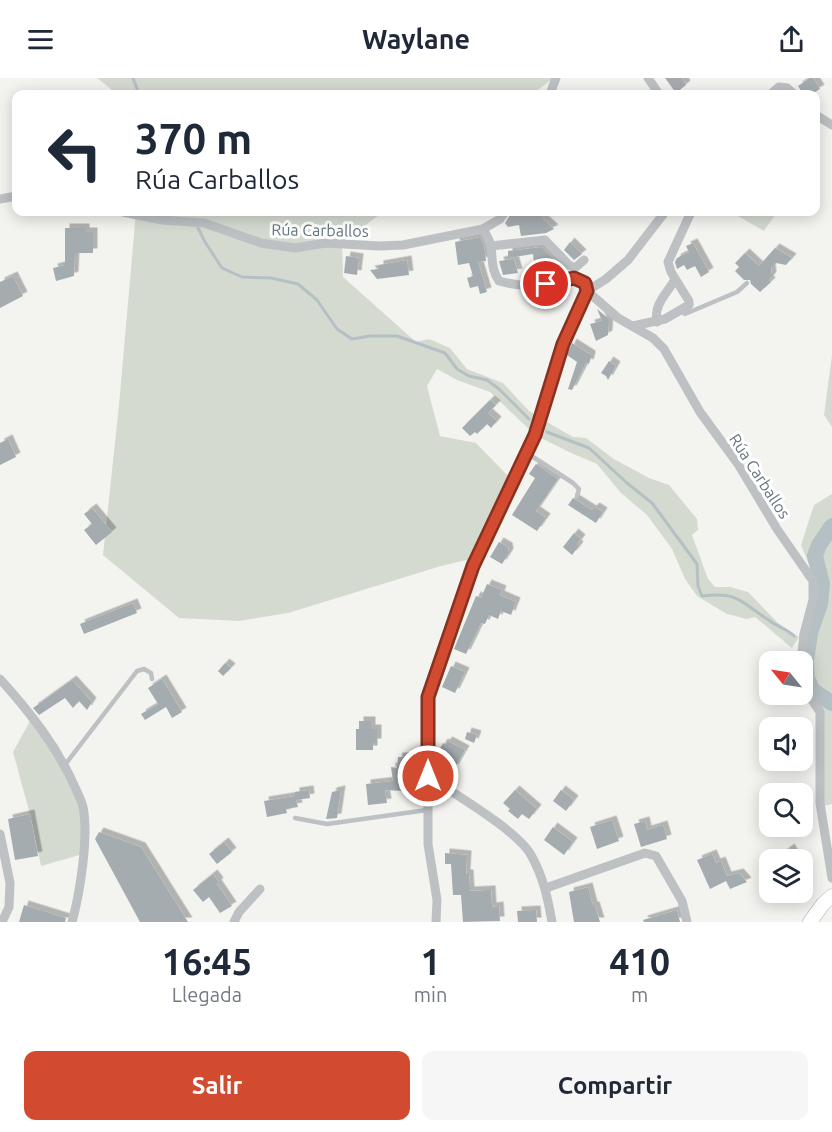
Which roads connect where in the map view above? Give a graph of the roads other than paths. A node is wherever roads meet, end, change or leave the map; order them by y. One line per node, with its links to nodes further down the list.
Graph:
1 (776, 90): 2 (street)
2 (789, 90)
3 (142, 216): 7 (street, Rúa Carballos)
4 (502, 216): 7 (street, Rúa Carballos)
5 (662, 216): 12 (street)
6 (689, 216): 10 (street)
7 (483, 229): 8 (street, Rúa Carballos)
8 (491, 246): 9 (street); 12 (street, Rúa Carballos)
9 (584, 260)
10 (675, 279): 13 (street); 14 (street)
11 (747, 283): 13 (lane)
12 (587, 291): 15 (street, Rúa Carballos); 16 (street)
13 (681, 311): 14 (street)
14 (657, 322): 15 (street)
15 (631, 326): 18 (street, Rúa Carballos)
16 (527, 453): 17 (lane); 23 (street)
17 (577, 496)
18 (802, 651)
19 (0, 679): 22 (street)
20 (152, 679): 22 (lane)
21 (813, 702): 27 (street)
22 (64, 766): 32 (street)
23 (428, 776): 24 (street); 28 (street)
24 (427, 810): 25 (lane); 34 (street)
25 (295, 818)
26 (0, 834): 31 (street)
27 (832, 878)
28 (546, 888): 35 (street); 36 (street)
29 (260, 889): 33 (street)
30 (832, 896): 37 (street)
31 (2, 922)
32 (72, 922)
33 (234, 922)
34 (436, 922)
35 (552, 922)
36 (687, 922)
37 (810, 922)

